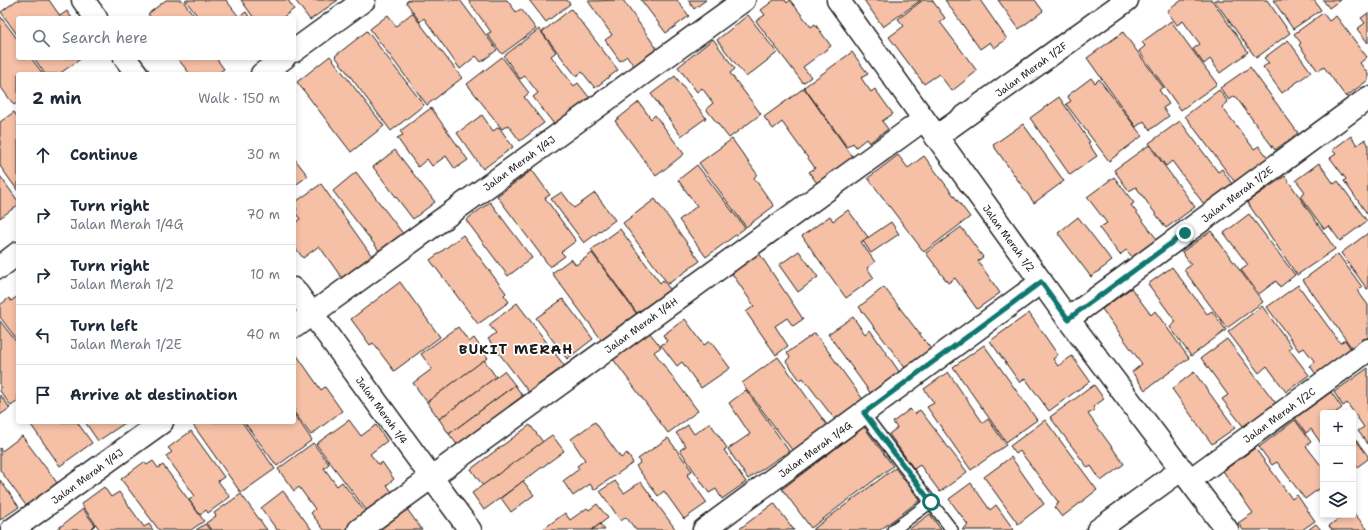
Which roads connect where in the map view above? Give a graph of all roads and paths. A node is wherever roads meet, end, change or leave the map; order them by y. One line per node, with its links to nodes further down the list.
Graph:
1 (83, 0): 6 (street)
2 (364, 0): 7 (street)
3 (744, 0): 19 (street, Jalan Merah 1/4J)
4 (838, 0): 13 (street, Jalan Merah 1/2)
5 (1127, 0): 14 (street, Jalan Merah 1/2F)
6 (95, 16)
7 (296, 50)
8 (126, 60): 10 (street)
9 (281, 60): 11 (street)
10 (136, 72)
11 (265, 72)
12 (1368, 98): 20 (street, Jalan Merah 1/2E)
13 (923, 120): 14 (street, Jalan Merah 1/2); 26 (street, Jalan Merah 1/4H)
14 (936, 137): 17 (street, Jalan Merah 1/2)
15 (16, 255): 16 (street)
16 (0, 267)
17 (1041, 282): 20 (street, Jalan Merah 1/2); 23 (street, Jalan Merah 1/4G)
18 (296, 292): 19 (street, Jalan Merah 1/4)
19 (312, 314): 21 (street, Jalan Merah 1/4J); 26 (street, Jalan Merah 1/4)
20 (1068, 319): 25 (street, Jalan Merah 1/2)
21 (296, 326)
22 (1368, 350): 25 (street, Jalan Merah 1/2C)
23 (864, 413): 27 (lane); 31 (street, Jalan Merah 1/4G)
24 (159, 424): 28 (street, Jalan Merah 1/4J)
25 (1186, 475): 34 (street, Jalan Merah 1/2C); 35 (street, Jalan Merah 1/2)
26 (432, 477): 29 (street, Jalan Merah 1/4H); 30 (street, Jalan Merah 1/4)
27 (931, 502): 32 (lane); 33 (lane)
28 (12, 530)
29 (359, 530)
30 (470, 530)
31 (704, 530)
32 (893, 530)
33 (952, 530)
34 (1098, 530)
35 (1227, 530)

